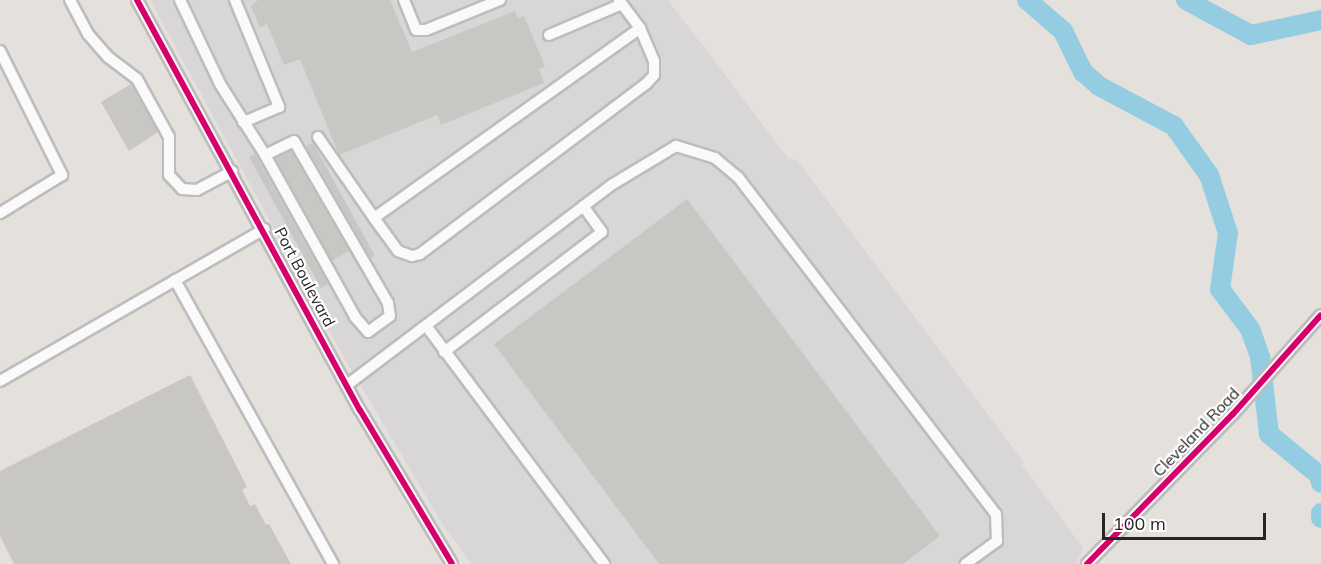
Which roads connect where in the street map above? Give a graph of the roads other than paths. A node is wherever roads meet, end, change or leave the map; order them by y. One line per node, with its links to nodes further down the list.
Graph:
1 (70, 0): 14 (street)
2 (137, 0): 14 (street, Port Boulevard)
3 (180, 0): 11 (street)
4 (235, 0): 11 (street)
5 (404, 0): 6 (street)
6 (500, 0)
7 (620, 2): 8 (street); 9 (street)
8 (640, 28): 17 (street); 17 (street)
9 (549, 35)
10 (0, 51): 16 (street)
11 (243, 122): 13 (street)
12 (318, 137): 17 (street)
13 (265, 155): 13 (street)
14 (232, 171): 18 (street, Port Boulevard)
15 (583, 206): 21 (street); 22 (street); 28 (street)
16 (0, 213)
17 (374, 218)
18 (264, 229): 19 (street); 24 (street, Port Boulevard)
19 (176, 280): 23 (street); 26 (street)
20 (1321, 315): 29 (street, Cleveland Road)
21 (427, 327): 22 (street); 24 (street)
22 (444, 352): 27 (street)
23 (0, 381)
24 (347, 385): 25 (street, Port Boulevard)
25 (450, 563)
26 (333, 564)
27 (604, 564)
28 (965, 564)
29 (1087, 564)

